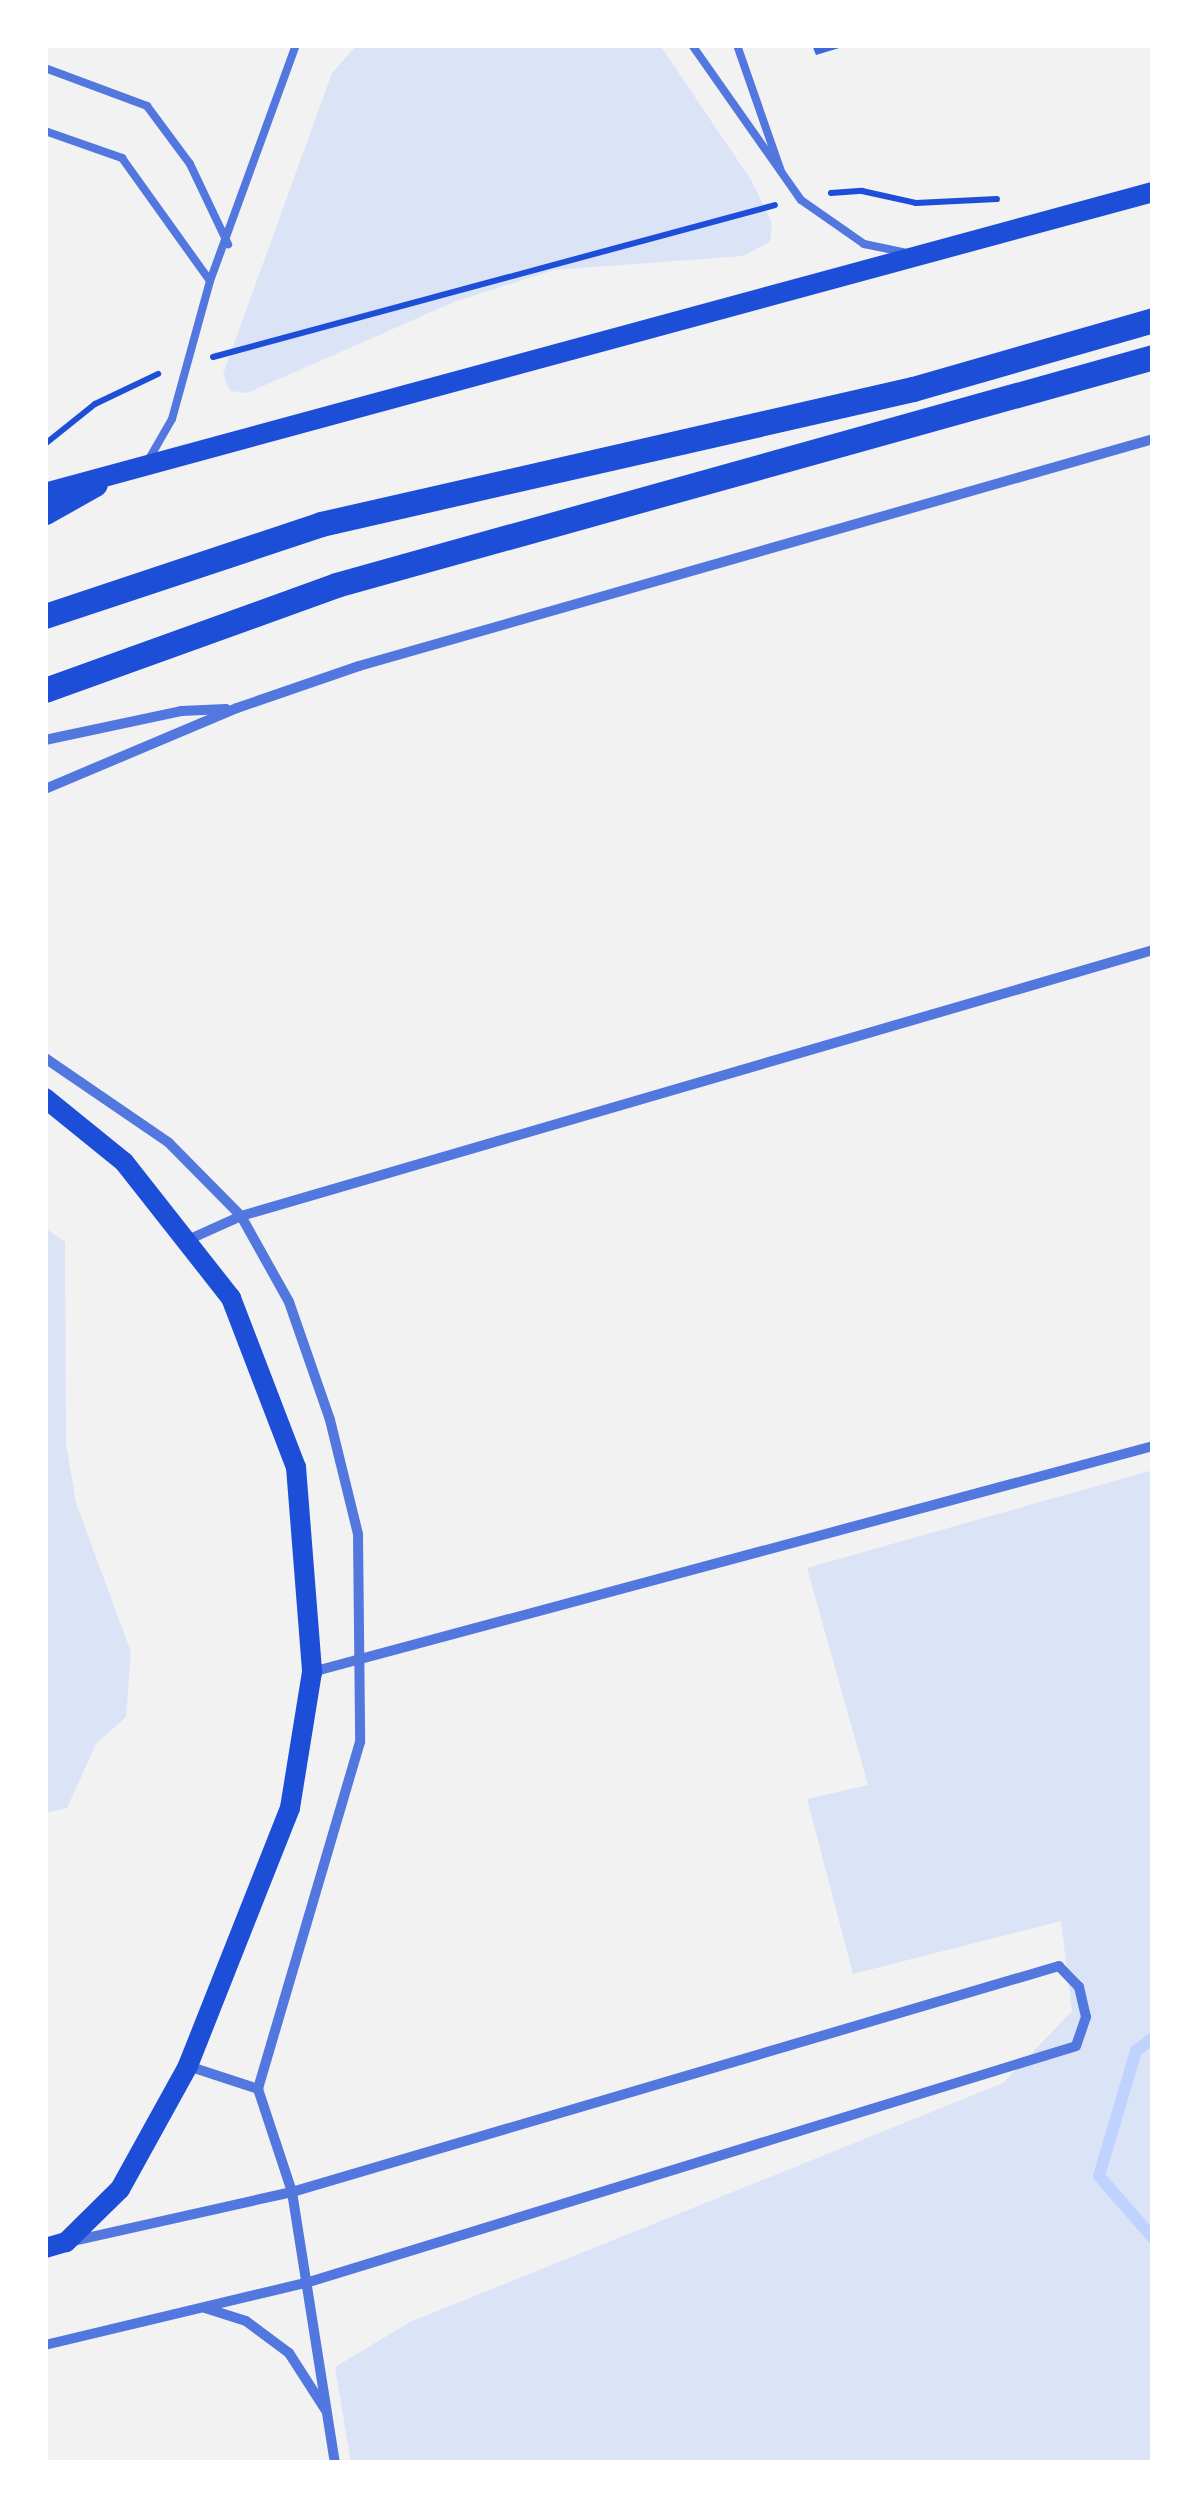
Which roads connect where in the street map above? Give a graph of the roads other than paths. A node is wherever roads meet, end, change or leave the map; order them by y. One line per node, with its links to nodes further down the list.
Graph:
1 (296, 45): 8 (lane)
2 (692, 45): 6 (lane)
3 (737, 45): 6 (lane)
4 (45, 68): 8 (lane)
5 (45, 131): 10 (lane)
6 (786, 185): 9 (lane)
7 (1153, 192): 9 (main road)
8 (228, 244): 10 (lane)
9 (922, 256): 14 (main road)
10 (210, 281): 14 (lane)
11 (1153, 320): 18 (main road)
12 (1153, 357): 19 (main road)
13 (1153, 439): 20 (street)
14 (142, 470): 15 (main road)
15 (94, 484): 16 (main road); 17 (main road)
16 (45, 494)
17 (45, 512)
18 (45, 616)
19 (45, 690)
20 (238, 708): 21 (street); 22 (street)
21 (45, 740)
22 (45, 789)
23 (1153, 950): 26 (street)
24 (45, 1058): 26 (street)
25 (45, 1098): 27 (main road)
26 (241, 1216): 27 (street); 29 (street)
27 (190, 1238): 30 (main road)
28 (1153, 1446): 29 (street)
29 (362, 1662): 30 (street); 32 (street)
30 (312, 1672): 31 (main road)
31 (188, 2066): 32 (street); 34 (main road)
32 (258, 2089): 33 (street)
33 (292, 2192): 34 (street); 36 (street); 36 (street)
34 (66, 2242): 35 (main road)
35 (45, 2248)
36 (309, 2282): 37 (street); 39 (street)
37 (200, 2306): 38 (street); 39 (street)
38 (45, 2345)
39 (328, 2414): 40 (street)
40 (335, 2463)

